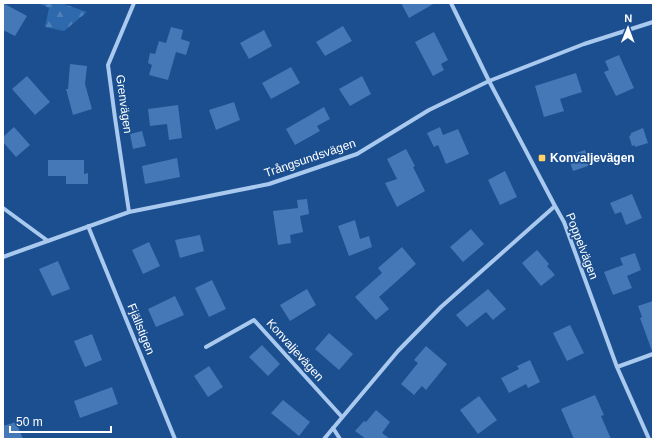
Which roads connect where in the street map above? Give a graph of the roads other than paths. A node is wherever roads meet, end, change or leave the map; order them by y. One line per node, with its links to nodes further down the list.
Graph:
1 (134, 3): 7 (street, Grenvägen)
2 (451, 3): 4 (street, Poppelvägen)
3 (653, 22): 4 (street, Trångsundsvägen)
4 (489, 81): 5 (street, Poppelvägen); 7 (street, Trångsundsvägen)
5 (555, 206): 13 (street, Poppelvägen); 14 (street)
6 (3, 208): 9 (street)
7 (129, 212): 8 (street, Trångsundsvägen)
8 (88, 226): 9 (street, Trångsundsvägen); 16 (street, Fjällstigen)
9 (48, 241): 10 (street, Trångsundsvägen)
10 (3, 256)
11 (206, 347): 14 (street, Konvaljevägen)
12 (653, 354): 13 (street)
13 (617, 367): 19 (street, Poppelvägen)
14 (342, 417): 15 (street)
15 (333, 428): 17 (street); 18 (street)
16 (175, 439)
17 (324, 439)
18 (340, 439)
19 (649, 439)

